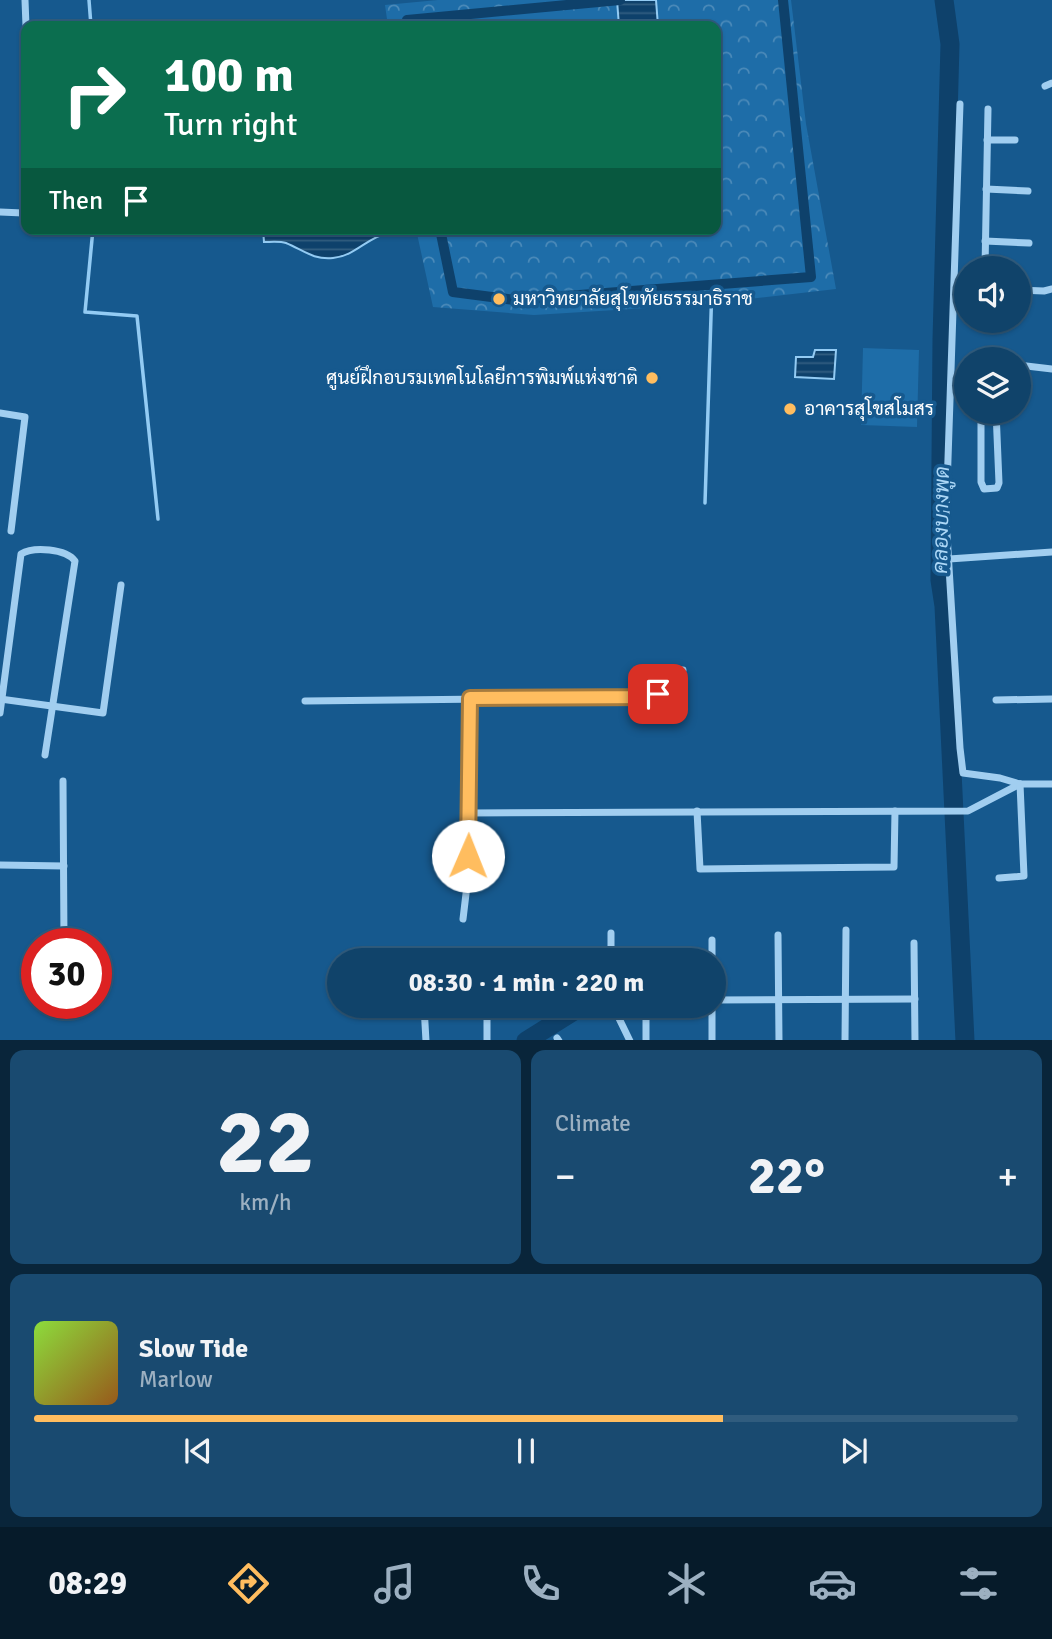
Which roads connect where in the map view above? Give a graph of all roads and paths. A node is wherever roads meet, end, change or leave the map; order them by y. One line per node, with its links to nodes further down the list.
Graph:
1 (25, 0): 2 (street)
2 (26, 21)
3 (960, 104): 23 (street)
4 (988, 109): 5 (street)
5 (987, 139): 6 (street); 7 (street)
6 (1015, 140)
7 (986, 188): 8 (street); 11 (street)
8 (1028, 191)
9 (0, 212): 10 (street)
10 (21, 213)
11 (985, 241): 12 (street); 13 (street)
12 (1029, 243)
13 (985, 256)
14 (1052, 289): 15 (street)
15 (1031, 290)
16 (1031, 367): 17 (street)
17 (1052, 369)
18 (0, 413): 21 (street)
19 (981, 424): 20 (street)
20 (997, 424)
21 (10, 531)
22 (1052, 552): 23 (street)
23 (949, 559): 35 (street)
24 (121, 585): 31 (street)
25 (683, 670): 26 (street)
26 (470, 698): 30 (street); 39 (street)
27 (1, 699): 31 (street); 31 (street); 32 (street)
28 (1052, 699): 29 (street)
29 (996, 700)
30 (305, 701)
31 (52, 707): 33 (street)
32 (0, 713)
33 (45, 755)
34 (63, 781): 41 (street)
35 (1020, 784): 36 (street); 38 (street); 42 (street)
36 (1052, 784)
37 (696, 811): 38 (street); 38 (street); 39 (street)
38 (895, 811)
39 (470, 813): 43 (street)
40 (0, 865): 41 (street)
41 (64, 866): 44 (street)
42 (999, 878)
43 (463, 919)
44 (64, 928)
45 (846, 930): 55 (street)
46 (611, 933): 50 (street)
47 (778, 935): 54 (street)
48 (712, 940): 51 (street)
49 (914, 943): 52 (street)
50 (611, 948)
51 (712, 948)
52 (915, 999): 55 (street); 68 (street)
53 (726, 1000): 54 (street)
54 (779, 1000): 55 (street); 66 (street)
55 (845, 1000): 67 (street)
56 (425, 1018): 61 (street)
57 (487, 1018): 62 (street)
58 (619, 1018): 63 (street)
59 (646, 1018): 64 (street)
60 (712, 1018): 65 (street)
61 (426, 1040)
62 (487, 1040)
63 (630, 1040)
64 (646, 1040)
65 (712, 1040)
66 (779, 1040)
67 (845, 1040)
68 (915, 1040)

